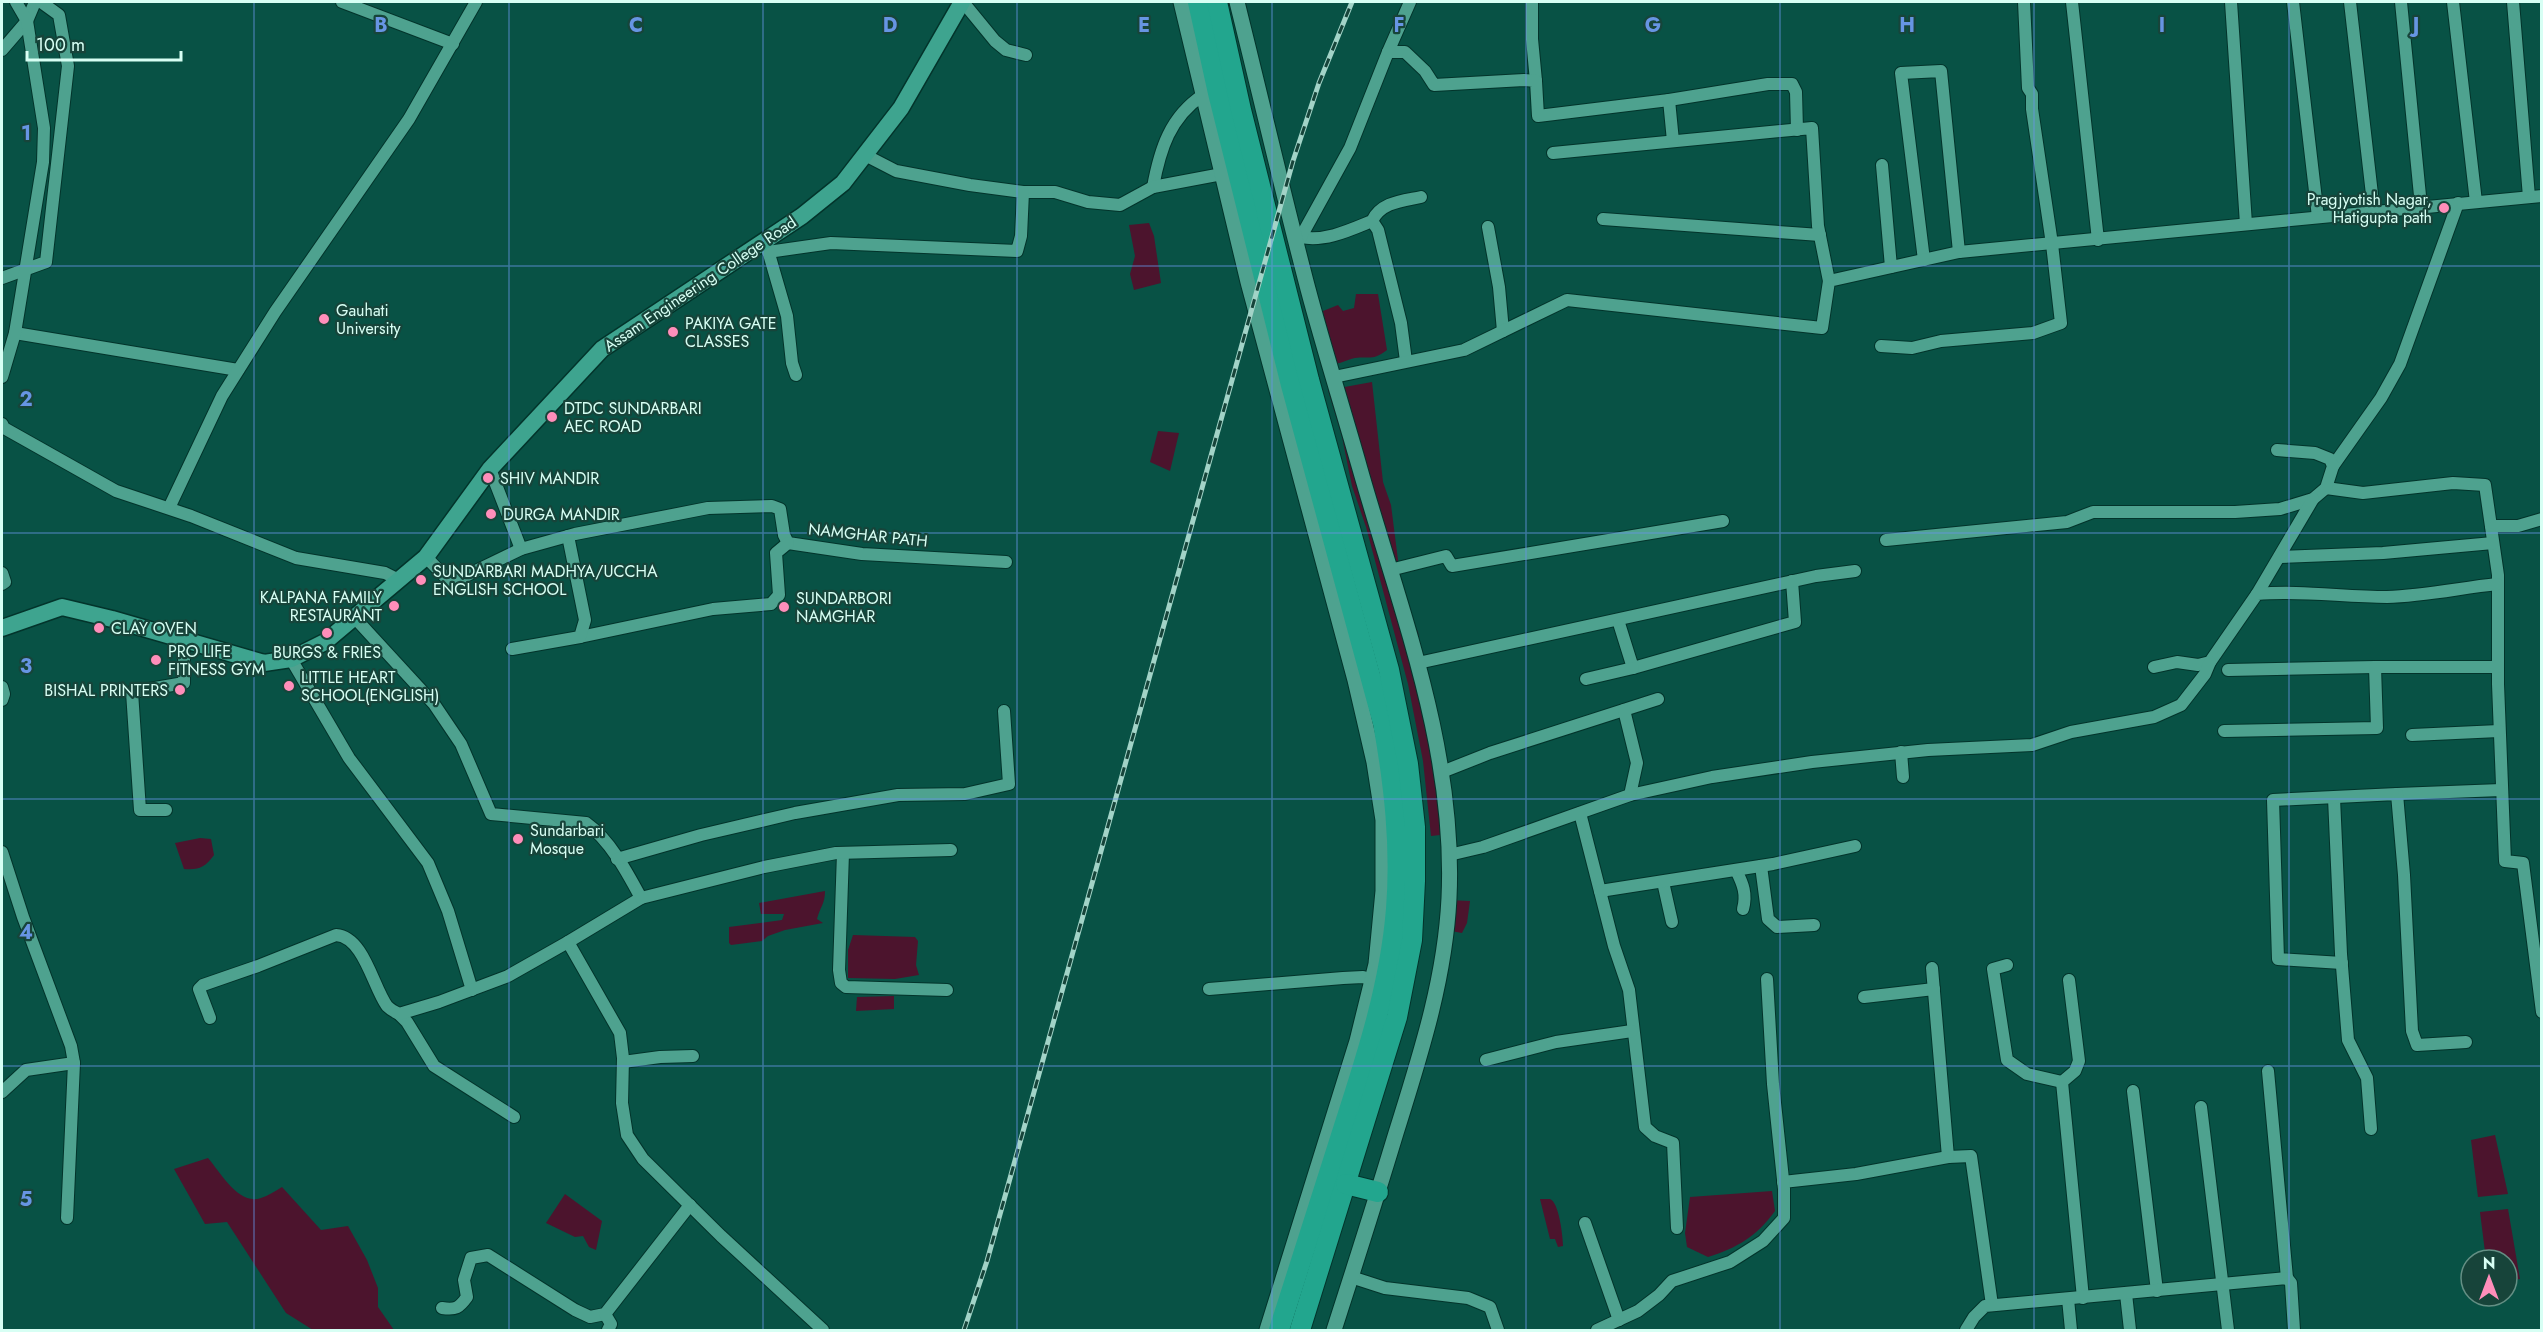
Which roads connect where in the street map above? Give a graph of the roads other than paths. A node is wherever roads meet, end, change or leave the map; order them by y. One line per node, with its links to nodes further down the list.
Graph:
1 (15, 2): 21 (street)
2 (35, 2): 21 (street)
3 (41, 2): 56 (street)
4 (342, 2): 22 (street)
5 (476, 2): 22 (street)
6 (963, 2): 25 (street); 32 (main road, Assam Engineering College Road)
7 (1180, 2): 27 (street)
8 (1198, 2): 189 (highway)
9 (1217, 2): 169 (highway)
10 (1238, 2): 49 (street)
11 (1410, 2): 24 (street)
12 (1532, 2): 26 (street)
13 (2024, 2): 51 (street)
14 (2072, 2): 50 (street)
15 (2231, 2): 46 (street)
16 (2293, 2): 43 (street)
17 (2350, 2): 42 (street)
18 (2402, 2): 41 (street)
19 (2452, 2): 39 (street)
20 (2513, 2): 38 (street)
21 (27, 21): 23 (street); 56 (street)
22 (453, 44): 63 (street)
23 (2, 50)
24 (1388, 52): 26 (street); 49 (street)
25 (1026, 55)
26 (1536, 81): 28 (street)
27 (1203, 95): 34 (street); 35 (street)
28 (1669, 99): 29 (street); 30 (street)
29 (1797, 130): 30 (street); 48 (street)
30 (1673, 141): 31 (street)
31 (1553, 153)
32 (865, 155): 36 (street); 52 (main road, Assam Engineering College Road)
33 (1882, 165): 55 (street)
34 (1222, 174): 35 (street); 144 (street)
35 (1153, 187): 36 (street)
36 (1023, 192): 52 (street)
37 (1421, 197): 45 (street)
38 (2535, 197): 39 (street)
39 (2476, 202): 40 (street)
40 (2458, 203): 41 (street); 69 (street)
41 (2421, 207): 42 (street)
42 (2374, 212): 43 (street)
43 (2318, 217): 46 (street)
44 (1602, 219): 48 (street)
45 (1372, 221): 49 (street); 62 (street)
46 (2246, 224): 50 (street)
47 (1488, 227): 59 (street)
48 (1820, 235): 58 (street)
49 (1299, 240): 66 (street)
50 (2098, 240): 51 (street)
51 (2052, 244): 53 (street); 61 (street)
52 (767, 246): 64 (street); 70 (main road, Assam Engineering College Road)
53 (1958, 246): 54 (street); 54 (street)
54 (1924, 254): 55 (street)
55 (1891, 267): 58 (street)
56 (25, 270): 57 (street); 60 (street)
57 (2, 278)
58 (1829, 281): 59 (street)
59 (1503, 332): 62 (street)
60 (15, 333): 63 (street); 65 (street)
61 (1881, 346)
62 (1406, 361): 66 (street)
63 (238, 370): 73 (street)
64 (796, 375)
65 (2, 377)
66 (1334, 378): 85 (street)
67 (2, 424): 73 (street)
68 (2277, 450): 69 (street)
69 (2333, 466): 71 (street)
70 (490, 469): 81 (street); 82 (main road, Assam Engineering College Road)
71 (2326, 488): 72 (street); 76 (street)
72 (2313, 499): 78 (street); 83 (street)
73 (168, 508): 88 (street)
74 (2541, 519): 76 (street)
75 (1723, 521): 85 (street)
76 (2491, 526): 80 (street)
77 (568, 536): 79 (street, NAMGHAR PATH); 81 (street, NAMGHAR PATH); 96 (street)
78 (1886, 540)
79 (788, 543): 84 (street, NAMGHAR PATH); 96 (street)
80 (2493, 543): 83 (street); 91 (street)
81 (521, 549): 82 (street, NAMGHAR PATH)
82 (426, 557): 88 (main road, Assam Engineering College Road)
83 (2280, 557): 92 (street)
84 (1006, 562)
85 (1390, 570): 101 (street)
86 (1855, 571): 89 (street)
87 (2, 573): 90 (street)
88 (399, 580): 93 (main road, Assam Engineering College Road)
89 (1792, 581): 94 (street); 104 (street)
90 (2, 584)
91 (2497, 584): 92 (street); 103 (street)
92 (2257, 594): 100 (street)
93 (355, 618): 99 (main road, Assam Engineering College Road); 130 (street)
94 (1618, 620): 101 (street); 104 (street)
95 (2, 628): 97 (main road, Assam Engineering College Road)
96 (580, 637): 98 (street)
97 (184, 640): 99 (main road, Assam Engineering College Road); 123 (street)
98 (512, 649)
99 (291, 659): 148 (street)
100 (2210, 662): 102 (street); 116 (street)
101 (1418, 663): 117 (street)
102 (2154, 667)
103 (2498, 667): 105 (street); 114 (street)
104 (1633, 668): 107 (street)
105 (2375, 668): 106 (street); 113 (street)
106 (2228, 670)
107 (1586, 679)
108 (2, 687): 110 (street)
109 (1658, 699): 111 (street)
110 (2, 700)
111 (1624, 710): 117 (street); 121 (street)
112 (1004, 711): 130 (street)
113 (2224, 731)
114 (2499, 731): 115 (street); 119 (street)
115 (2412, 735)
116 (1901, 752): 118 (street); 121 (street)
117 (1442, 772): 129 (street)
118 (1903, 777)
119 (2501, 790): 120 (street); 151 (street)
120 (2397, 794): 122 (street); 155 (street)
121 (1630, 795): 124 (street)
122 (2334, 798): 140 (street); 140 (street)
123 (166, 810)
124 (1580, 813): 129 (street); 134 (street)
125 (1855, 846): 131 (street)
126 (951, 850): 128 (street)
127 (2, 852): 159 (street)
128 (843, 853): 135 (street); 149 (street)
129 (1449, 855): 170 (street)
130 (617, 859): 135 (street)
131 (1761, 866): 132 (street); 138 (street)
132 (1736, 870): 133 (street); 136 (street)
133 (1663, 882): 134 (street); 137 (street)
134 (1600, 891): 154 (street)
135 (641, 898): 139 (street)
136 (1743, 909)
137 (1672, 922)
138 (1814, 925)
139 (568, 942): 148 (street); 158 (street)
140 (2342, 963): 166 (street)
141 (2007, 965): 161 (street)
142 (1932, 968): 147 (street)
143 (1767, 979): 168 (street)
144 (1373, 980): 146 (street); 188 (street)
145 (2069, 980): 161 (street)
146 (1209, 989)
147 (1934, 989): 150 (street); 167 (street)
148 (472, 990): 152 (street)
149 (947, 990)
150 (1864, 997)
151 (2541, 1012)
152 (399, 1014): 153 (street); 165 (street)
153 (210, 1018)
154 (1632, 1031): 157 (street); 174 (street)
155 (2466, 1042)
156 (693, 1056): 158 (street)
157 (1486, 1060)
158 (623, 1062): 171 (street)
159 (74, 1063): 163 (street); 172 (street)
160 (2268, 1071): 176 (street)
161 (2062, 1082): 180 (street)
162 (2133, 1091): 178 (street)
163 (2, 1092)
164 (2201, 1107): 177 (street)
165 (514, 1117)
166 (2371, 1130)
167 (1948, 1157): 168 (street); 182 (street)
168 (1783, 1182): 185 (street)
169 (1346, 1184): 170 (highway); 190 (highway)
170 (1378, 1192): 175 (street)
171 (690, 1205): 184 (street); 187 (street)
172 (67, 1218)
173 (1585, 1223): 185 (street)
174 (1677, 1228)
175 (1351, 1276): 191 (street); 192 (street)
176 (2287, 1278): 177 (street); 198 (street)
177 (2222, 1284): 178 (street); 197 (street)
178 (2157, 1291): 179 (street)
179 (2126, 1294): 180 (street); 196 (street)
180 (2082, 1298): 181 (street)
181 (2068, 1299): 182 (street); 195 (street)
182 (1992, 1305): 194 (street)
183 (442, 1308): 184 (street)
184 (605, 1314): 186 (street)
185 (1619, 1320): 193 (street)
186 (608, 1330)
187 (823, 1330)
188 (1267, 1330)
189 (1279, 1330)
190 (1300, 1330)
191 (1334, 1330)
192 (1498, 1330)
193 (1597, 1330)
194 (1966, 1330)
195 (2071, 1330)
196 (2130, 1330)
197 (2228, 1330)
198 (2294, 1330)

